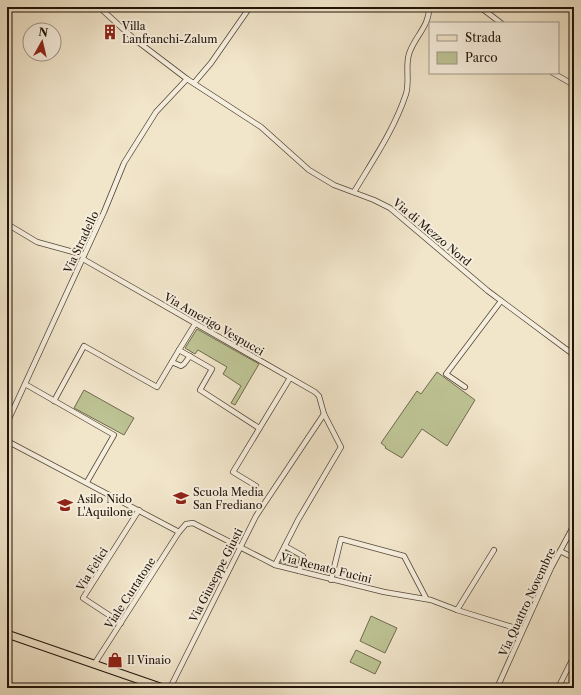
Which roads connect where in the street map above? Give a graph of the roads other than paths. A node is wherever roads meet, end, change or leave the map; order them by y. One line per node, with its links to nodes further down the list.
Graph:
1 (99, 7): 7 (street, Via di Mezzo Nord)
2 (250, 7): 8 (street)
3 (429, 7): 10 (street)
4 (480, 7): 5 (street)
5 (500, 22)
6 (555, 74): 9 (street)
7 (187, 79): 8 (street, Via di Mezzo Nord); 12 (street, Via Stradello)
8 (194, 83): 10 (street, Via di Mezzo Nord)
9 (574, 85)
10 (354, 192): 13 (street, Via di Mezzo Nord)
11 (7, 224): 12 (street, Via Amerigo Vespucci)
12 (83, 257): 14 (street, Via Amerigo Vespucci); 20 (street, Via Stradello)
13 (501, 300): 16 (street, Via di Mezzo Nord); 21 (street)
14 (195, 324): 15 (street); 19 (street, Via Amerigo Vespucci)
15 (179, 350): 17 (street); 18 (street)
16 (574, 355)
17 (190, 356): 18 (street); 25 (street)
18 (172, 362): 22 (street)
19 (290, 378): 23 (street, Via Amerigo Vespucci); 25 (street)
20 (25, 384): 22 (street); 24 (street, Via Stradello)
21 (465, 387)
22 (54, 401): 27 (street)
23 (324, 414): 32 (street, Via Amerigo Vespucci); 33 (street, Via Giuseppe Giusti)
24 (7, 423)
25 (259, 428): 28 (street)
26 (7, 441): 27 (street)
27 (87, 482): 29 (street)
28 (256, 486)
29 (139, 510): 31 (street); 42 (street, Via Felici)
30 (574, 525): 35 (street, Via Quattro Novembre)
31 (179, 532): 33 (street, Via Renato Fucini); 42 (street, Viale Curtatone)
32 (285, 546): 37 (street); 38 (street)
33 (240, 547): 37 (street, Via Renato Fucini); 49 (street, Via Giuseppe Giusti)
34 (494, 550): 41 (street)
35 (560, 551): 36 (street); 43 (street, Via Quattro Novembre)
36 (574, 558)
37 (275, 565): 38 (street, Via Renato Fucini)
38 (299, 572): 39 (street, Via Renato Fucini)
39 (331, 580): 40 (street, Via Renato Fucini); 40 (street)
40 (426, 598): 41 (street, Via Renato Fucini)
41 (457, 610): 43 (street, Via Renato Fucini)
42 (121, 623): 46 (street, Viale Curtatone)
43 (522, 630): 47 (street, Via Quattro Novembre)
44 (7, 634): 46 (main road)
45 (574, 656): 50 (street)
46 (95, 663): 48 (main road)
47 (499, 687)
48 (163, 688)
49 (170, 688)
50 (558, 688)

